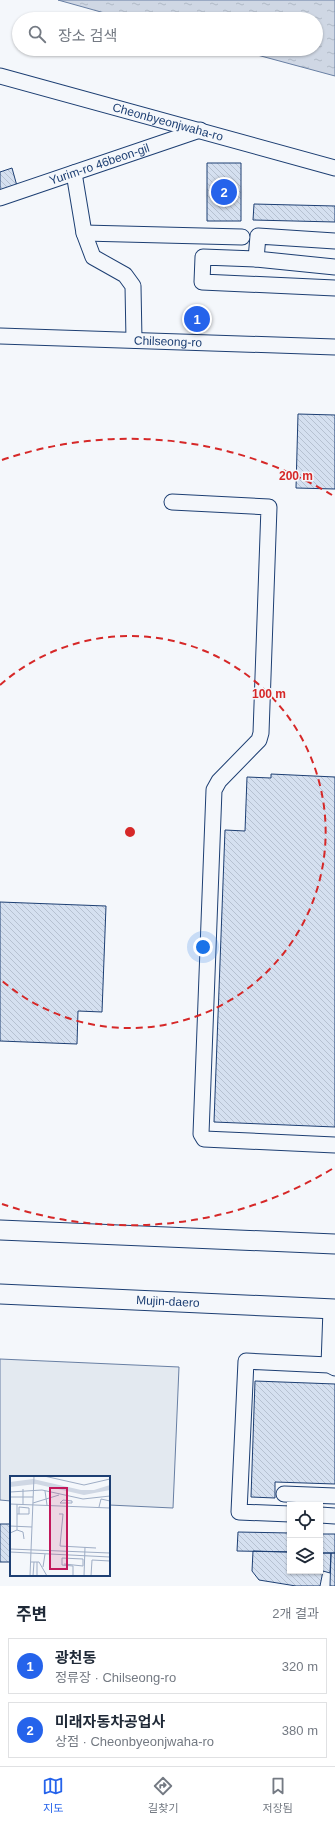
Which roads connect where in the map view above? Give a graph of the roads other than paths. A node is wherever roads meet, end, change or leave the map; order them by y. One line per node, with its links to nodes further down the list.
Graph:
1 (0, 76): 2 (street, Cheonbyeonjwaha-ro)
2 (200, 130): 3 (street, Cheonbyeonjwaha-ro); 4 (street, Yurim-ro 46beon-gil)
3 (335, 168)
4 (74, 173): 5 (street, Yurim-ro 46beon-gil); 6 (street)
5 (0, 198)
6 (84, 233): 7 (street); 13 (street)
7 (242, 237)
8 (335, 241): 9 (street)
9 (256, 258): 10 (street); 11 (street)
10 (335, 267)
11 (335, 288)
12 (0, 336): 13 (street, Chilseong-ro)
13 (134, 340): 14 (street, Chilseong-ro)
14 (335, 347)
15 (172, 502): 16 (street)
16 (335, 1145)
17 (0, 1230): 18 (main road)
18 (335, 1244)
19 (0, 1294): 20 (main road, Mujin-daero)
20 (333, 1309): 21 (street)
21 (332, 1366): 24 (street)
22 (284, 1494): 23 (street)
23 (335, 1496)
24 (287, 1514)
25 (323, 1515): 26 (street)
26 (335, 1516)

